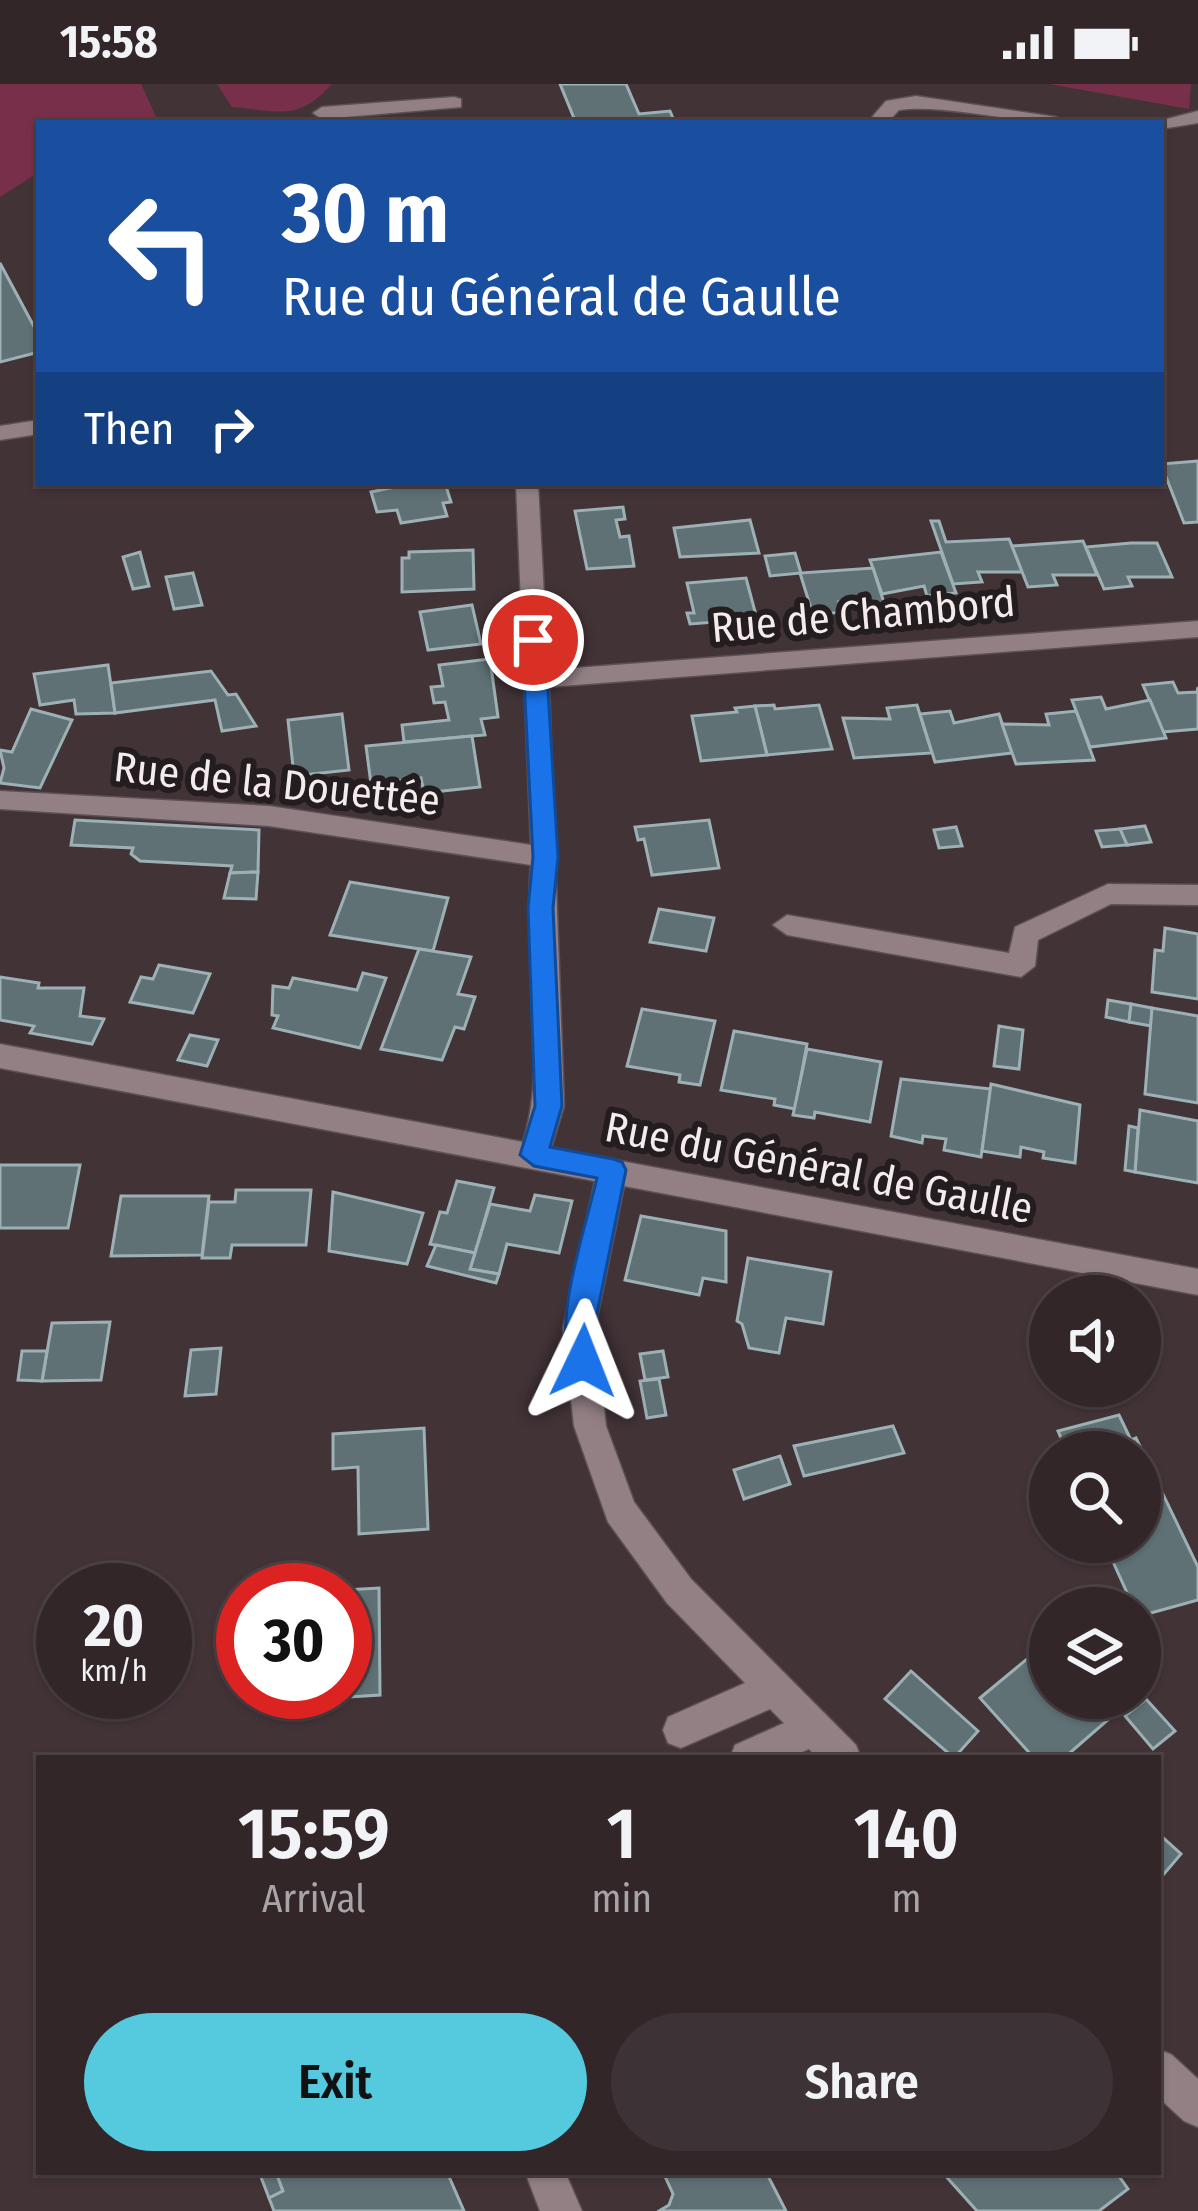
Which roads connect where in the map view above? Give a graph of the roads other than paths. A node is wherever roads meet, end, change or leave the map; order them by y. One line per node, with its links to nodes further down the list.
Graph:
1 (454, 93): 2 (street); 4 (street)
2 (322, 113)
3 (1198, 117): 7 (street)
4 (468, 120)
5 (880, 120): 6 (street)
6 (1037, 120)
7 (1164, 123)
8 (36, 427): 9 (street)
9 (0, 433)
10 (527, 486): 12 (street)
11 (1198, 629): 12 (street, Rue de Chambord)
12 (535, 680): 14 (street)
13 (0, 800): 14 (street, Rue de la Douettée)
14 (545, 857): 18 (street)
15 (1198, 895): 16 (street)
16 (787, 925)
17 (0, 1057): 18 (street, Rue du Général de Gaulle)
18 (534, 1155): 19 (street, Rue du Général de Gaulle)
19 (613, 1170): 20 (street, Rue du Général de Gaulle); 21 (street)
20 (1198, 1282)
21 (773, 1690): 22 (street); 23 (street)
22 (813, 1729): 24 (street); 25 (street)
23 (681, 1730)
24 (755, 1755)
25 (840, 1755)
26 (1161, 2071): 27 (street)
27 (1198, 2107)
28 (546, 2175): 29 (street)
29 (561, 2211)

